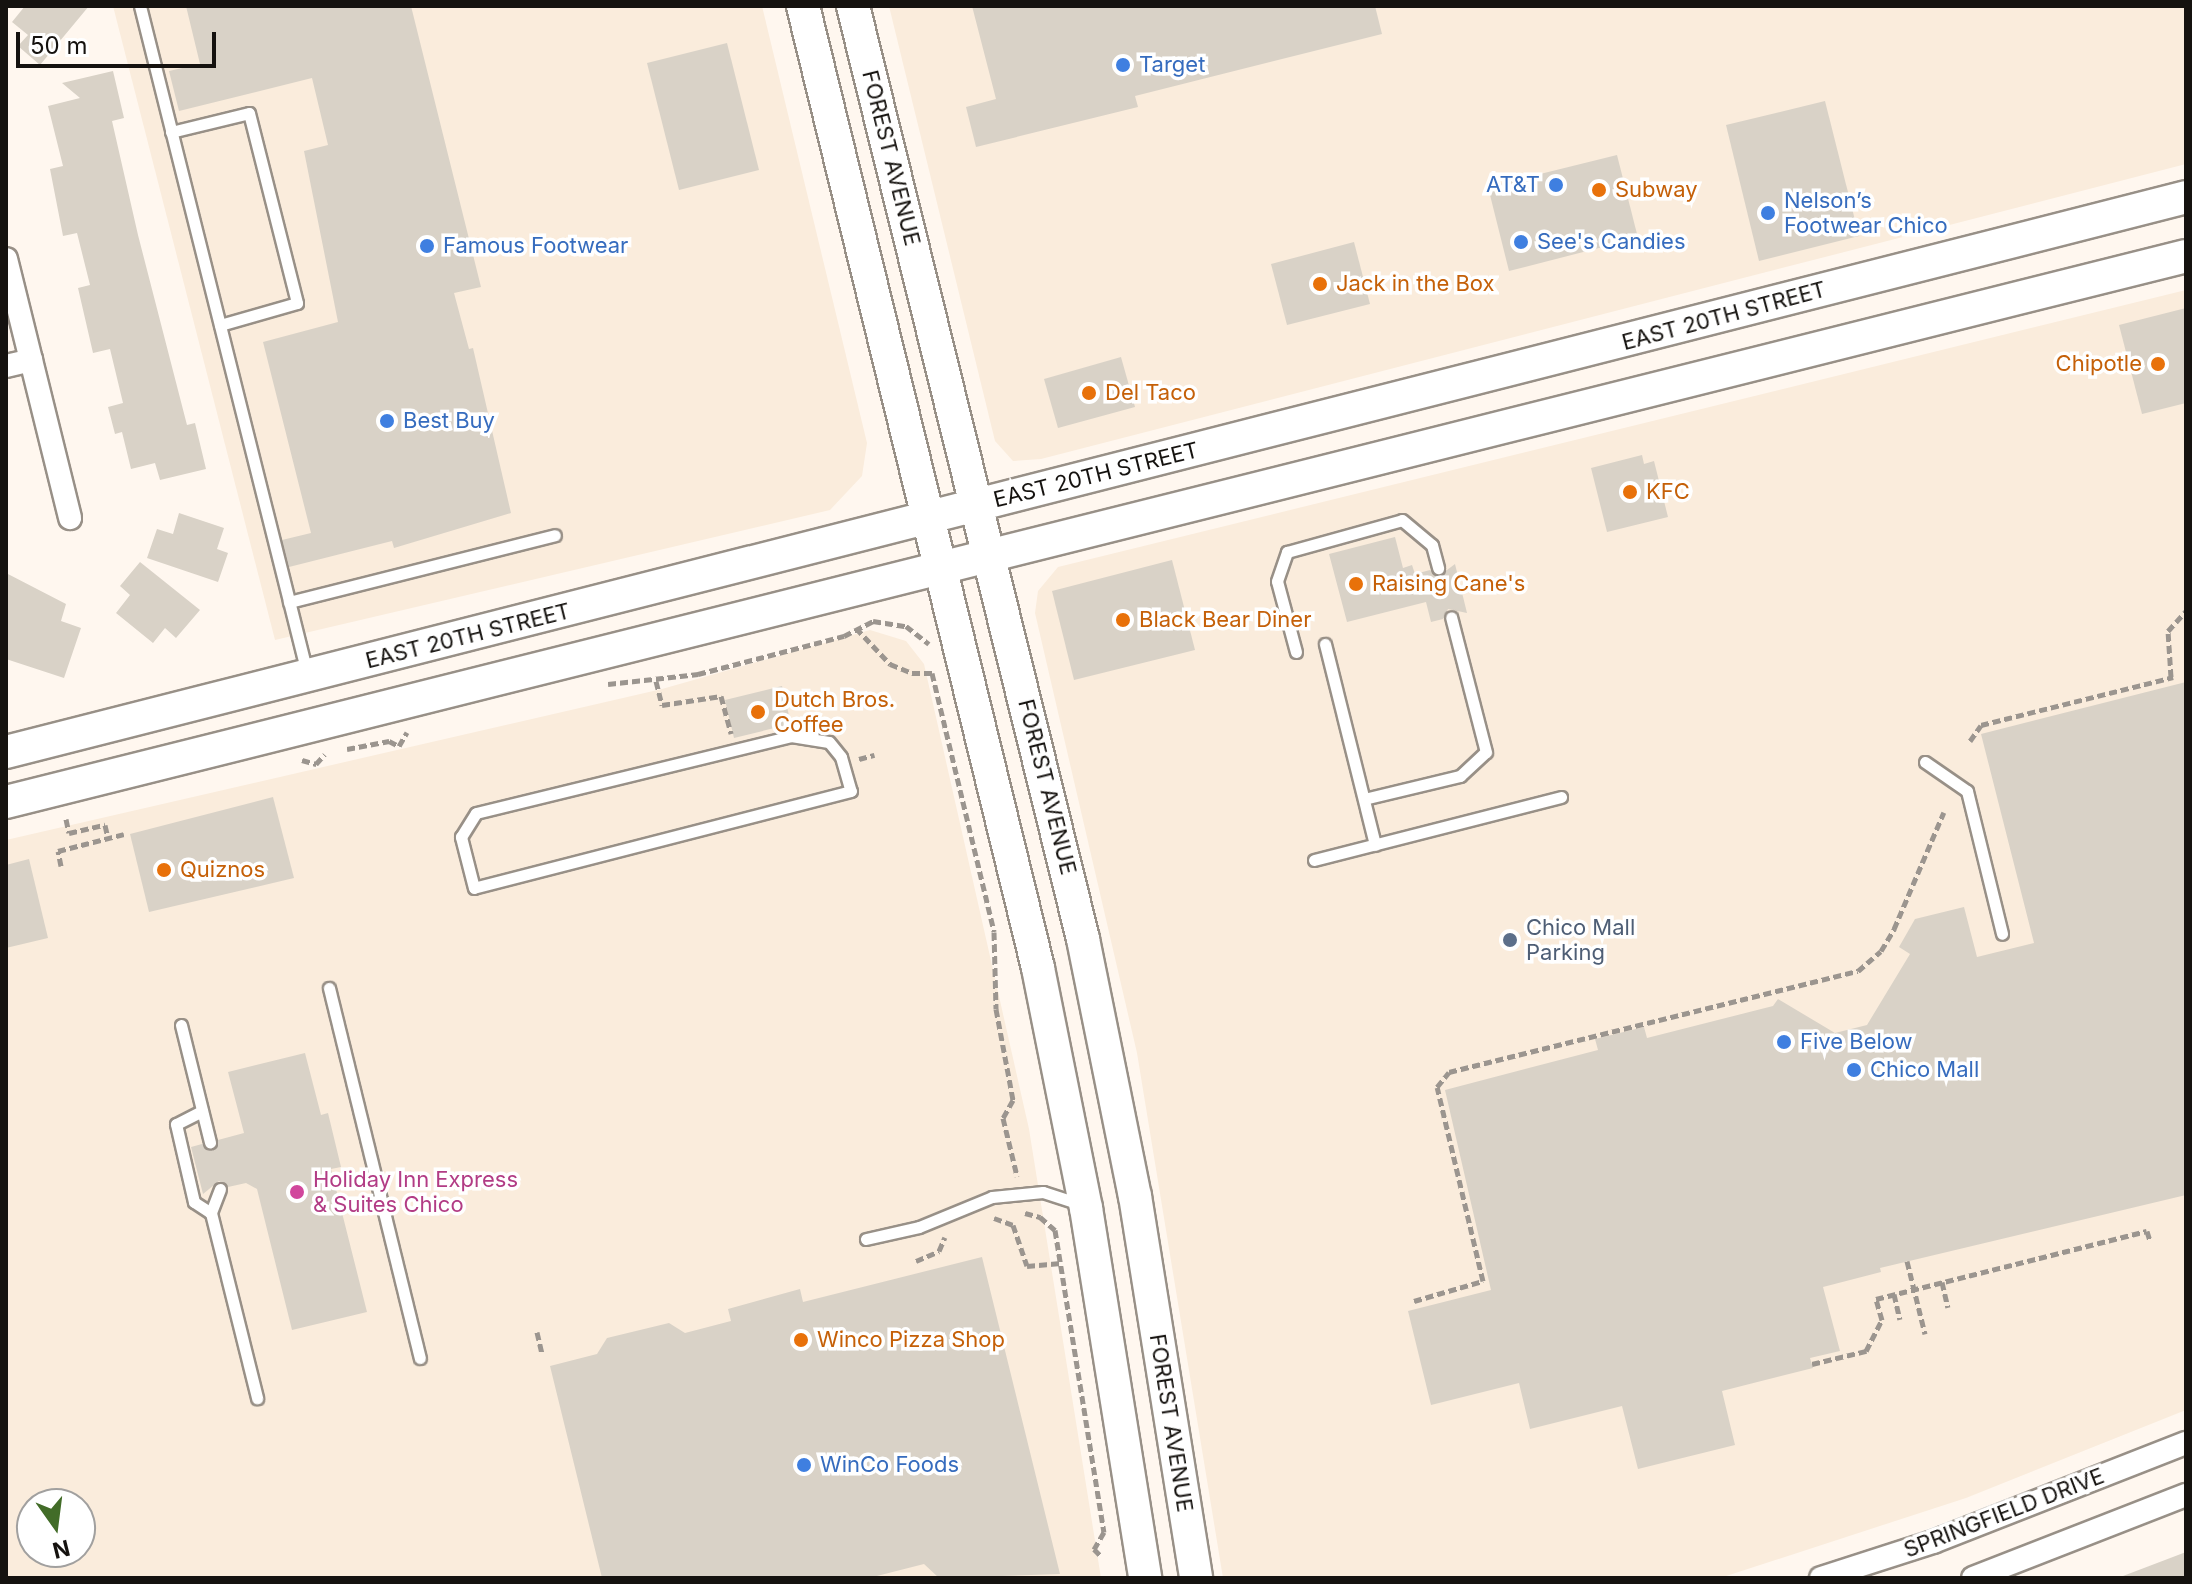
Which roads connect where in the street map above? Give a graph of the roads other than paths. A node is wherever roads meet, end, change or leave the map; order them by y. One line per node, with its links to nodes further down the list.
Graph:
1 (140, 6): 4 (lane)
2 (803, 6): 16 (street)
3 (853, 6): 15 (street, FOREST AVENUE)
4 (171, 132): 8 (lane); 8 (lane)
5 (2186, 197): 11 (street, EAST 20TH STREET)
6 (2186, 256): 13 (street)
7 (6, 259): 9 (street)
8 (220, 325): 22 (lane)
9 (31, 360): 10 (street); 17 (street)
10 (6, 366)
11 (1477, 381): 12 (street, EAST 20TH STREET); 13 (street)
12 (1445, 389): 14 (street); 15 (street, EAST 20TH STREET)
13 (1491, 428): 14 (street)
14 (1457, 437): 19 (street)
15 (977, 504): 16 (street, EAST 20TH STREET); 19 (street, FOREST AVENUE)
16 (929, 516): 20 (street); 26 (street, EAST 20TH STREET)
17 (70, 518)
18 (555, 535): 22 (lane)
19 (989, 554): 20 (street); 49 (street, FOREST AVENUE)
20 (941, 566): 32 (street); 41 (street)
21 (1438, 568): 25 (lane)
22 (289, 602): 26 (lane)
23 (1451, 617): 31 (lane)
24 (1325, 644): 31 (lane)
25 (1296, 652)
26 (307, 676): 28 (street, EAST 20TH STREET)
27 (735, 749): 27 (lane)
28 (6, 752)
29 (1925, 762): 35 (lane)
30 (1561, 797): 33 (lane)
31 (1364, 799): 33 (lane)
32 (6, 802)
33 (1375, 845): 34 (lane)
34 (1314, 860)
35 (2002, 934)
36 (329, 988): 44 (lane)
37 (181, 1025): 38 (lane)
38 (202, 1111): 39 (lane); 42 (lane)
39 (210, 1142)
40 (220, 1189): 42 (lane)
41 (1086, 1208): 43 (lane); 48 (street)
42 (211, 1213): 45 (lane)
43 (866, 1239)
44 (420, 1358)
45 (257, 1398)
46 (2186, 1443): 50 (street, SPRINGFIELD DRIVE)
47 (2186, 1495): 51 (street)
48 (1145, 1578)
49 (1196, 1578)
50 (1821, 1578)
51 (1973, 1578)

